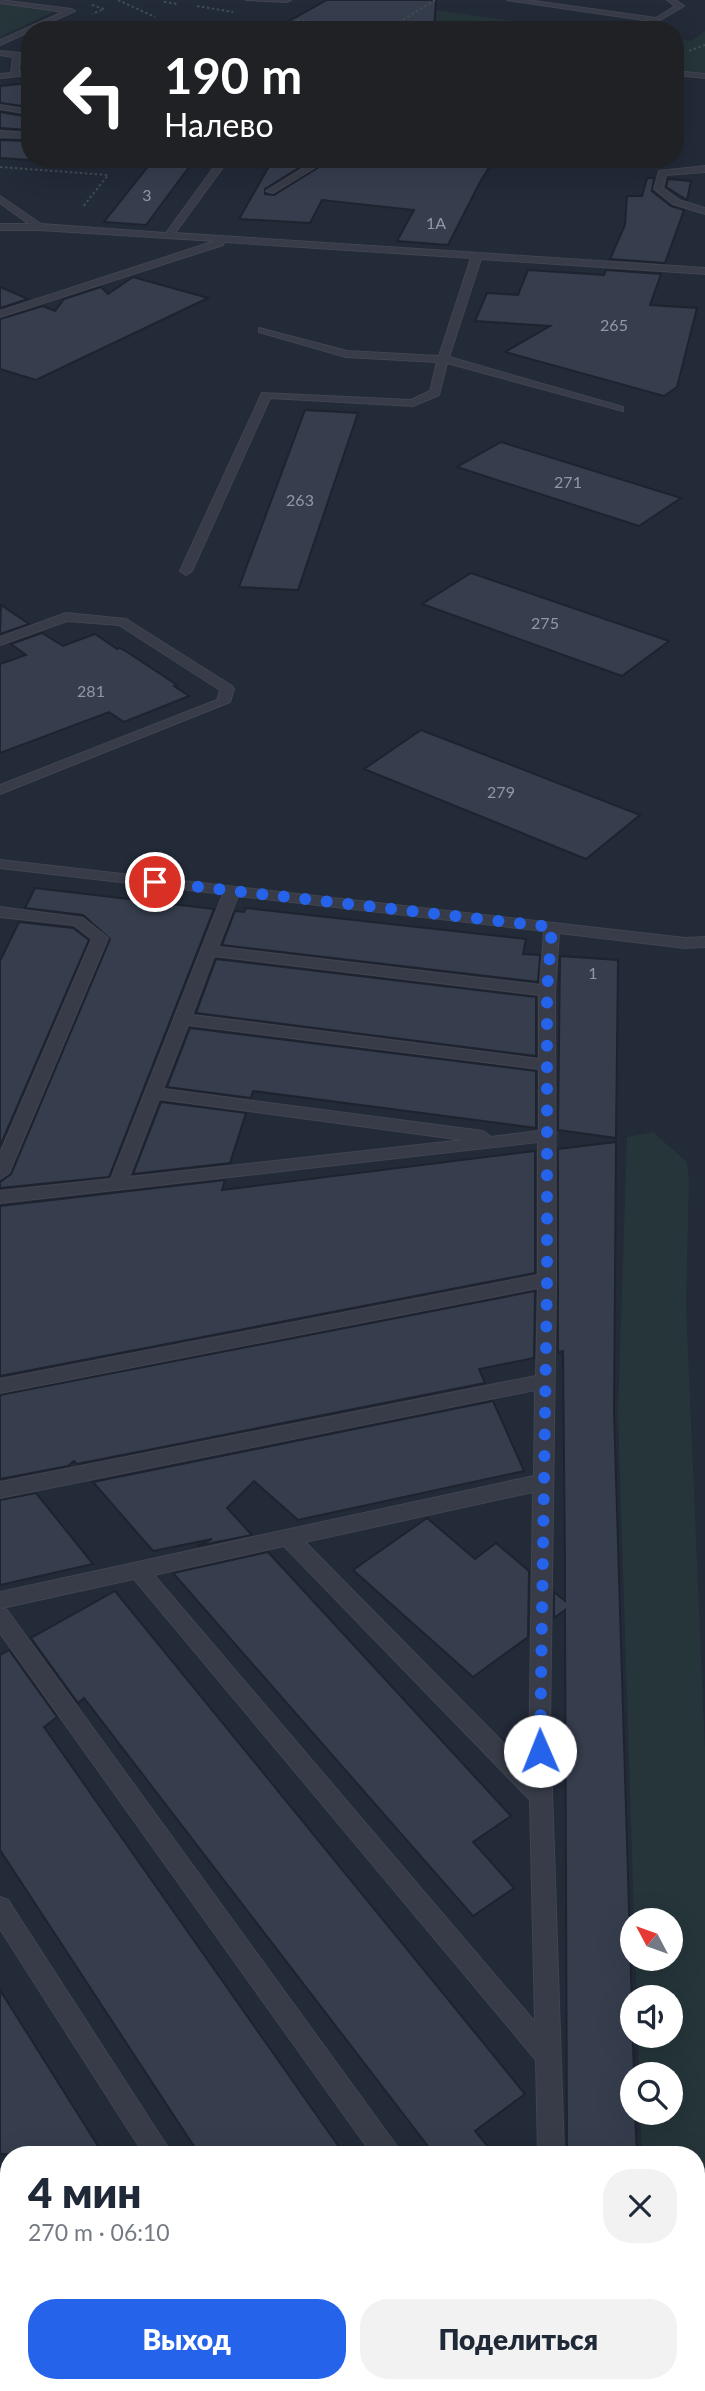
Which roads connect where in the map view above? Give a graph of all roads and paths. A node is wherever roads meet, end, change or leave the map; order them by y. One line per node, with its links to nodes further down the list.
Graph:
1 (118, 0): 8 (path)
2 (250, 0): 3 (lane)
3 (287, 0)
4 (435, 0): 10 (path)
5 (512, 0): 6 (lane)
6 (670, 0)
7 (0, 1): 9 (lane)
8 (155, 17)
9 (50, 21)
10 (401, 21)
11 (21, 34): 12 (lane)
12 (0, 43)
13 (0, 52): 14 (lane)
14 (15, 74): 15 (lane); 17 (lane)
15 (21, 74)
16 (684, 74): 18 (lane)
17 (0, 76)
18 (705, 76)
19 (0, 107): 20 (lane)
20 (21, 110)
21 (0, 134): 22 (lane)
22 (21, 135)
23 (0, 167): 32 (path)
24 (218, 168): 33 (lane)
25 (310, 168): 27 (lane)
26 (705, 169): 29 (lane)
27 (270, 191)
28 (0, 199): 31 (lane)
29 (705, 211)
30 (0, 227): 31 (lane)
31 (38, 227): 32 (lane)
32 (66, 229): 33 (lane)
33 (169, 235): 34 (lane)
34 (230, 239): 35 (lane); 37 (lane)
35 (477, 256): 36 (lane); 39 (lane)
36 (705, 271)
37 (0, 314)
38 (263, 330): 39 (lane)
39 (443, 359): 40 (lane); 41 (lane)
40 (619, 409)
41 (186, 571)
42 (0, 641): 43 (lane)
43 (0, 790)
44 (0, 864): 45 (lane)
45 (232, 891): 47 (lane); 49 (lane)
46 (0, 912): 56 (lane)
47 (552, 927): 48 (lane); 50 (lane)
48 (705, 942)
49 (209, 950): 50 (lane); 51 (lane)
50 (547, 991): 52 (lane)
51 (182, 1019): 52 (lane); 53 (lane)
52 (547, 1065): 54 (lane)
53 (154, 1093): 55 (lane); 57 (lane)
54 (547, 1136): 55 (lane); 59 (lane)
55 (511, 1140): 57 (lane)
56 (0, 1173)
57 (118, 1184): 58 (lane)
58 (0, 1197)
59 (547, 1280): 60 (lane); 61 (lane)
60 (545, 1381): 62 (lane); 63 (lane)
61 (0, 1386)
62 (543, 1482): 64 (lane); 68 (lane)
63 (0, 1490)
64 (288, 1537): 65 (lane); 68 (lane)
65 (138, 1570): 66 (lane); 70 (lane)
66 (0, 1600)
67 (0, 1616): 72 (lane)
68 (541, 1796): 70 (lane)
69 (0, 1908): 71 (lane)
70 (548, 2056): 73 (lane)
71 (154, 2146)
72 (381, 2146)
73 (551, 2146)

